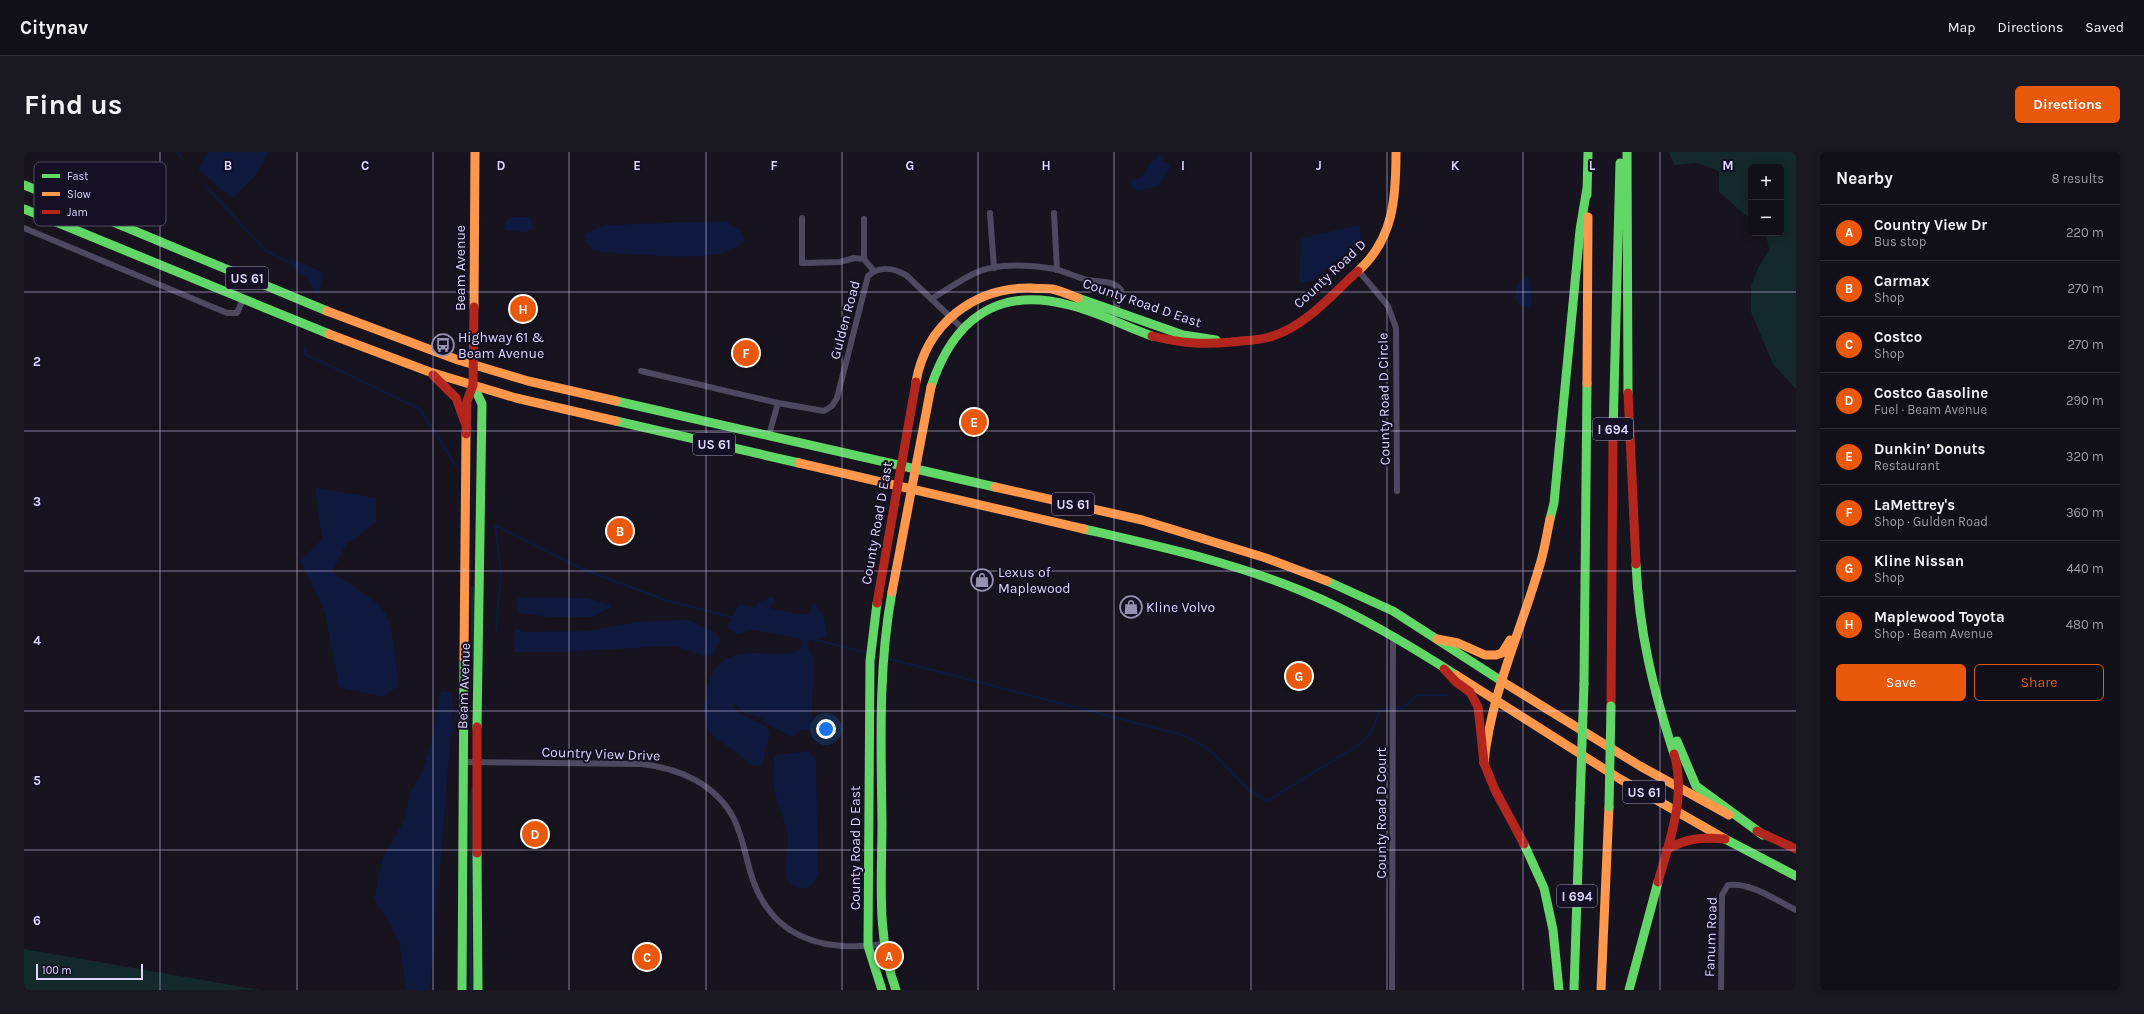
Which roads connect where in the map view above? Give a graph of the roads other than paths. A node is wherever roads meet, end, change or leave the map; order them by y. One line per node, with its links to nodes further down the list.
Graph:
1 (475, 152): 30 (main road, Beam Avenue)
2 (1396, 152): 21 (main road, County Road D)
3 (1588, 152): 7 (main road, I 694)
4 (1620, 152): 69 (main road, I 694, bridge)
5 (1627, 152): 45 (main road)
6 (24, 185): 8 (main road, US 61)
7 (1587, 188): 42 (main road); 68 (main road, I 694, bridge)
8 (34, 189)
9 (24, 209): 10 (main road, US 61)
10 (34, 213)
11 (990, 213): 19 (street)
12 (1054, 213): 20 (street)
13 (802, 218): 18 (street)
14 (864, 219): 18 (street)
15 (65, 226): 23 (main road, US 61)
16 (122, 226): 30 (main road, US 61)
17 (24, 228): 23 (street)
18 (864, 259): 22 (street)
19 (994, 268): 20 (street); 24 (street)
20 (1056, 270): 25 (street)
21 (1358, 270): 29 (main road, County Road D); 41 (street, County Road D Circle)
22 (874, 271): 24 (street, Gulden Road); 34 (street, Gulden Road)
23 (243, 299): 32 (main road, US 61)
24 (931, 300): 26 (street, Gulden Road)
25 (1116, 311): 26 (main road, County Road D East); 27 (street); 29 (main road, County Road D East)
26 (952, 318): 28 (street, Gulden Road); 37 (main road, County Road D East)
27 (1114, 320): 28 (main road, County Road D East); 29 (main road, County Road D East)
28 (962, 328): 38 (main road, County Road D East)
29 (1230, 342)
30 (473, 366): 33 (main road, Beam Avenue); 36 (main road, US 61)
31 (641, 371): 34 (street, Gulden Road)
32 (430, 372): 33 (main road, US 61); 35 (main road)
33 (473, 385): 35 (main road, Beam Avenue); 39 (main road, US 61); 50 (main road, Beam Avenue)
34 (778, 403): 36 (street)
35 (467, 428): 49 (main road, Beam Avenue)
36 (769, 435): 37 (main road, US 61)
37 (901, 465): 38 (main road, US 61); 39 (main road, County Road D East)
38 (915, 468): 40 (main road, County Road D East); 44 (main road, US 61)
39 (897, 487): 40 (main road, US 61); 61 (main road, County Road D East)
40 (911, 490): 43 (main road, US 61); 60 (main road, County Road D East)
41 (1397, 491)
42 (1526, 607): 44 (main road); 47 (main road)
43 (1393, 636): 46 (main road, US 61); 66 (street, County Road D Court)
44 (1437, 639): 47 (main road, US 61)
45 (1645, 652): 52 (main road); 54 (main road)
46 (1444, 668): 48 (main road, US 61); 51 (main road)
47 (1501, 681): 48 (main road); 52 (main road, US 61)
48 (1496, 701): 51 (main road); 53 (main road, US 61)
49 (463, 762): 50 (street, Country View Drive); 62 (main road, Beam Avenue)
50 (476, 762): 61 (street, Country View Drive); 63 (main road, Beam Avenue)
51 (1484, 763): 67 (main road)
52 (1676, 787): 53 (main road); 54 (main road, US 61)
53 (1677, 811): 55 (main road, US 61); 57 (main road)
54 (1763, 835): 56 (main road, US 61)
55 (1725, 839): 57 (main road); 58 (main road, US 61)
56 (1796, 849)
57 (1666, 850): 70 (main road)
58 (1796, 876)
59 (1796, 910): 71 (street, Fanum Road)
60 (884, 944): 61 (street, Country View Drive); 65 (main road, County Road D East)
61 (868, 946): 64 (main road, County Road D East)
62 (462, 990)
63 (478, 990)
64 (882, 990)
65 (896, 990)
66 (1392, 990)
67 (1559, 990)
68 (1574, 990)
69 (1601, 990)
70 (1629, 990)
71 (1721, 990)

